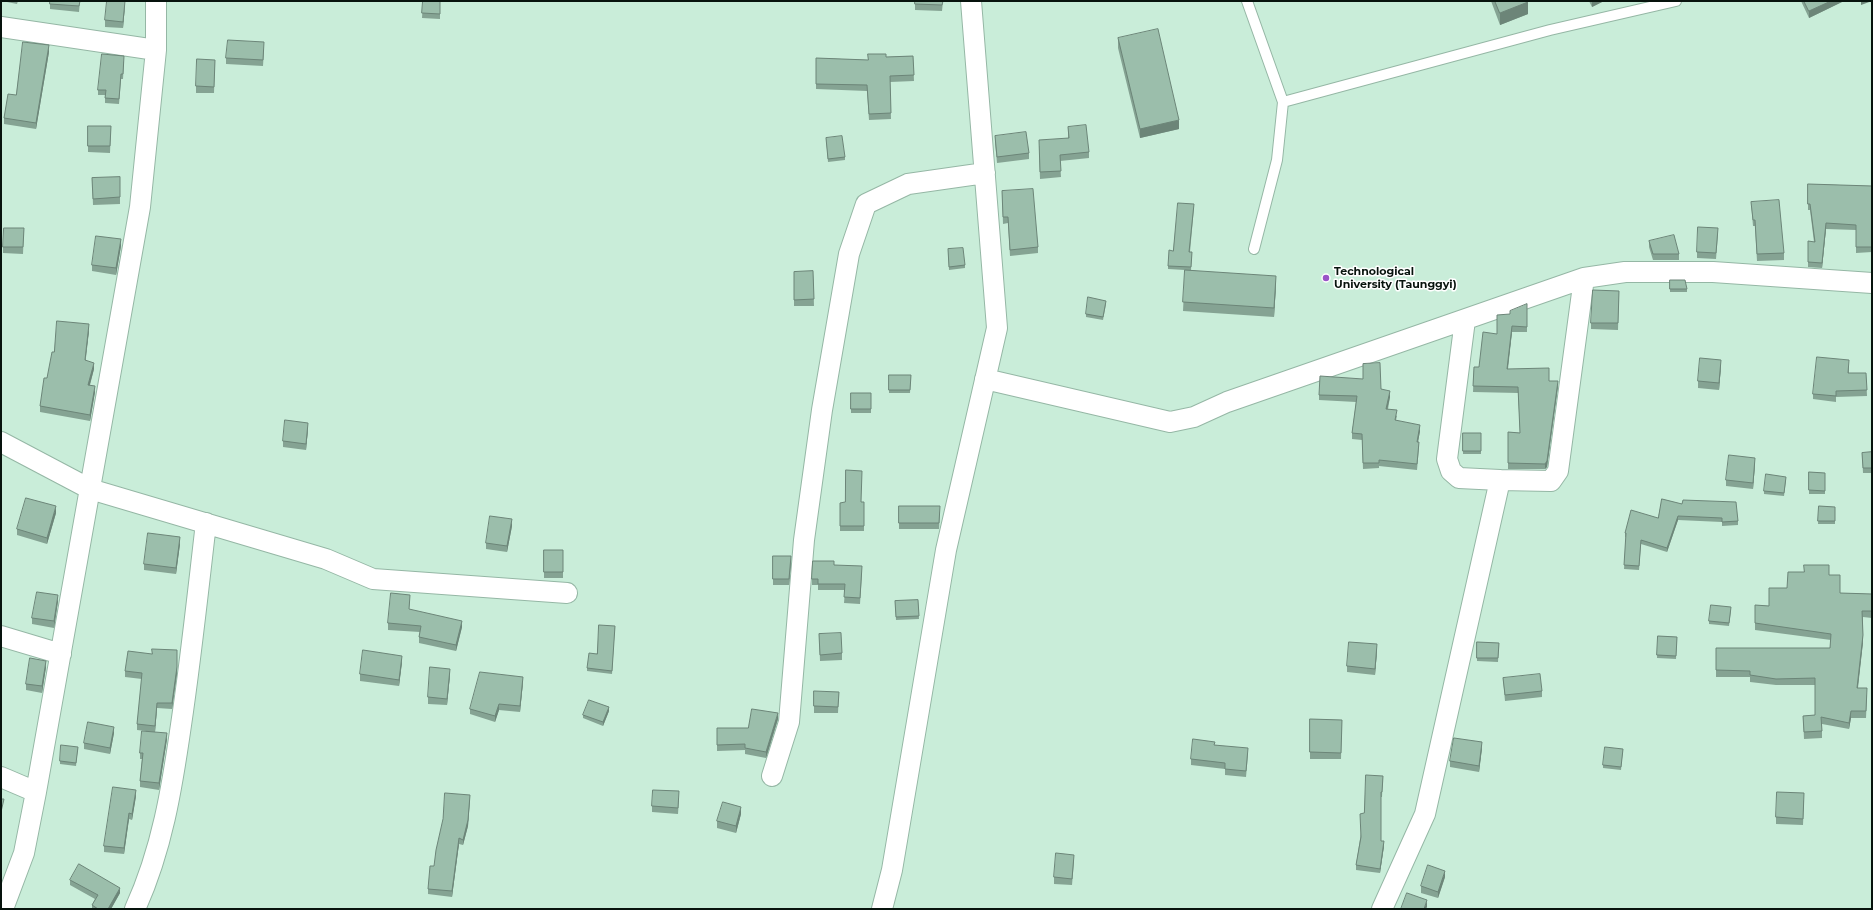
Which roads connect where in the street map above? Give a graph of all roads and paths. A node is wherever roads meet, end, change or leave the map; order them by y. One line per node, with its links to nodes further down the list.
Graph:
1 (156, 1): 6 (street)
2 (971, 1): 8 (street)
3 (1247, 1): 7 (lane)
4 (1676, 1): 7 (lane)
5 (1, 26): 6 (street)
6 (156, 50): 16 (street)
7 (1283, 102): 9 (lane)
8 (985, 173): 13 (street); 21 (street)
9 (1254, 249)
10 (1584, 278): 11 (street); 12 (street); 15 (street)
11 (1872, 283)
12 (1465, 320): 13 (street); 15 (street)
13 (985, 379): 26 (street)
14 (1, 442): 16 (street)
15 (1500, 480): 27 (street)
16 (90, 489): 17 (street); 20 (street)
17 (206, 524): 18 (street); 25 (street)
18 (568, 593)
19 (1, 636): 20 (street)
20 (61, 654): 23 (street)
21 (772, 776)
22 (1, 777): 23 (street)
23 (36, 792): 24 (street)
24 (2, 909)
25 (136, 909)
26 (882, 909)
27 (1382, 909)

